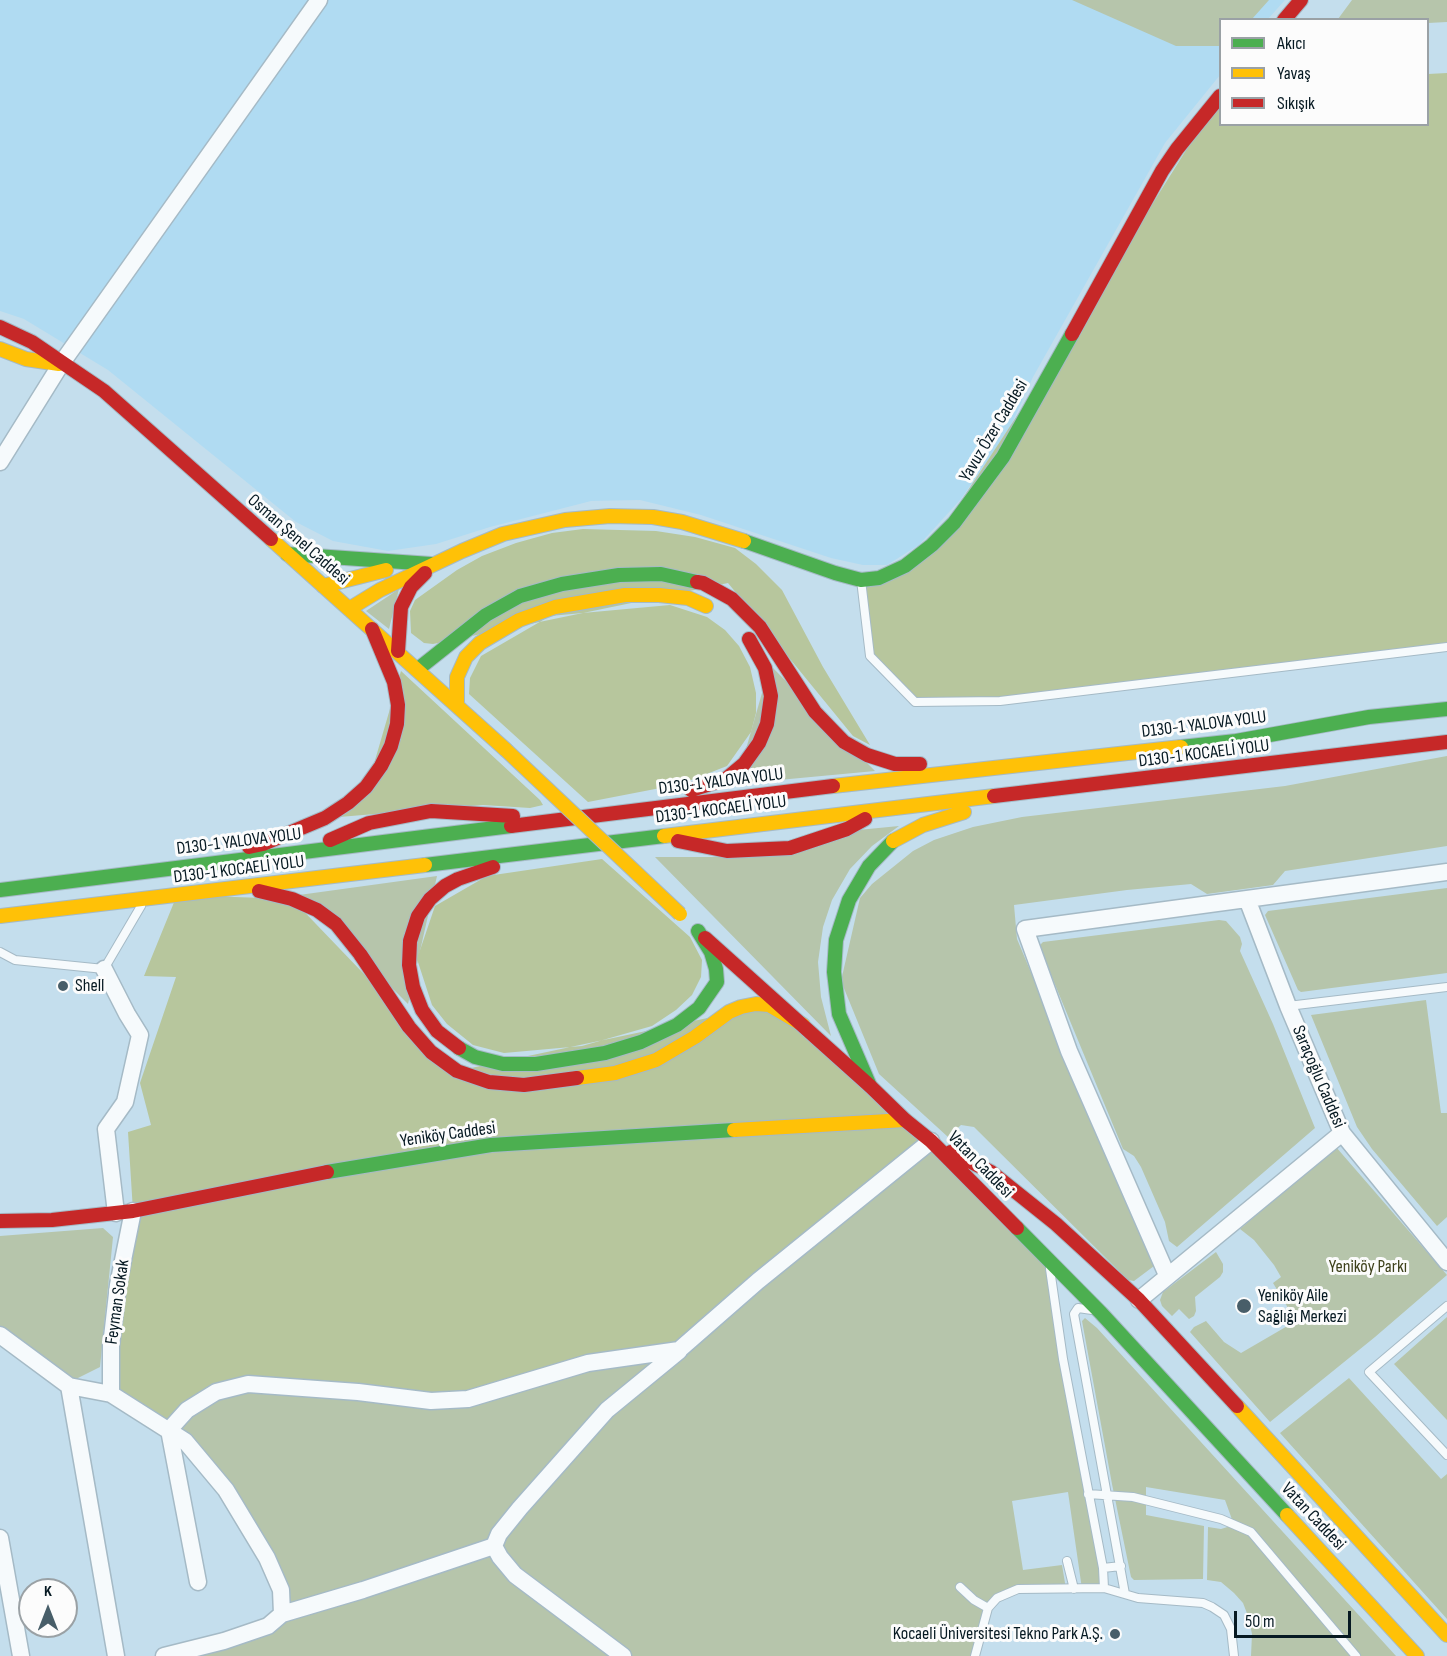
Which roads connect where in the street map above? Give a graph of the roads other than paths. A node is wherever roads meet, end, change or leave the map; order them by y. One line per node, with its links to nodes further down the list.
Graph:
1 (319, 0): 7 (street)
2 (1300, 0): 3 (main road)
3 (1286, 18)
4 (1219, 98): 11 (main road, Yavuz Özer Caddesi)
5 (0, 327): 7 (main road, Osman Şenel Caddesi)
6 (0, 349): 7 (main road, Osman Şenel Caddesi)
7 (62, 364): 8 (street); 9 (main road, Osman Şenel Caddesi)
8 (0, 462)
9 (287, 554): 10 (main road); 12 (main road, Osman Şenel Caddesi)
10 (435, 564): 11 (main road); 12 (main road); 13 (main road); 18 (main road)
11 (861, 580): 17 (lane)
12 (323, 586): 13 (main road, Osman Şenel Caddesi)
13 (349, 609): 15 (main road, Osman Şenel Caddesi)
14 (718, 611): 20 (main road)
15 (372, 629): 18 (main road, Osman Şenel Caddesi); 32 (main road)
16 (742, 632): 26 (main road)
17 (1447, 647)
18 (398, 651): 19 (main road, Osman Şenel Caddesi)
19 (418, 669): 20 (main road, Osman Şenel Caddesi); 22 (main road)
20 (457, 705): 38 (main road, Osman Şenel Caddesi, bridge)
21 (1447, 709): 22 (main road, D130-1 YALOVA YOLU)
22 (1328, 725): 26 (main road, D130-1 YALOVA YOLU)
23 (1447, 742): 24 (main road, D130-1 KOCAELİ YOLU)
24 (1063, 789): 25 (main road, D130-1 KOCAELİ YOLU); 44 (main road)
25 (884, 809): 28 (main road, D130-1 KOCAELİ YOLU); 28 (main road)
26 (619, 812): 27 (main road, D130-1 YALOVA YOLU)
27 (545, 823): 30 (main road, D130-1 YALOVA YOLU); 30 (main road)
28 (655, 836): 29 (main road, D130-1 KOCAELİ YOLU)
29 (556, 849): 33 (main road, D130-1 KOCAELİ YOLU); 38 (main road)
30 (295, 853): 32 (main road, D130-1 YALOVA YOLU)
31 (1447, 872): 36 (street)
32 (99, 877): 34 (main road, D130-1 YALOVA YOLU)
33 (245, 887): 35 (main road, D130-1 KOCAELİ YOLU); 43 (main road)
34 (0, 890)
35 (145, 899): 37 (main road, D130-1 KOCAELİ YOLU); 40 (lane)
36 (1248, 899): 42 (street, Saraçoğlu Caddesi); 52 (street)
37 (0, 916)
38 (698, 931): 43 (main road, Osman Şenel Caddesi)
39 (0, 952): 40 (lane)
40 (104, 969): 48 (street, Feyman Sokak)
41 (1447, 987): 42 (lane)
42 (1288, 1006): 46 (street, Saraçoğlu Caddesi)
43 (803, 1024): 44 (main road)
44 (870, 1086): 45 (main road)
45 (905, 1120): 47 (main road); 48 (main road, Yeniköy Caddesi)
46 (1342, 1133): 51 (street, Saraçoğlu Caddesi); 52 (street)
47 (931, 1141): 50 (main road, Vatan Caddesi); 53 (main road, Vatan Caddesi); 57 (street)
48 (125, 1212): 49 (main road, Yeniköy Caddesi); 59 (street, Feyman Sokak)
49 (0, 1221)
50 (1048, 1260): 55 (main road, Vatan Caddesi); 62 (lane)
51 (1447, 1262)
52 (1167, 1275): 53 (street)
53 (1139, 1300): 76 (main road, Vatan Caddesi)
54 (1447, 1306): 61 (lane)
55 (1101, 1313): 63 (lane); 84 (main road, Vatan Caddesi)
56 (0, 1335): 58 (street)
57 (679, 1350): 60 (street); 65 (street)
58 (69, 1386): 59 (street); 78 (street)
59 (111, 1394): 60 (street)
60 (169, 1430): 69 (street); 75 (street)
61 (1447, 1455)
62 (1088, 1494): 63 (lane); 68 (lane)
63 (1106, 1494): 67 (lane); 83 (lane)
64 (0, 1538): 77 (street)
65 (494, 1546): 75 (street); 80 (street)
66 (1067, 1561): 72 (lane)
67 (1121, 1566): 68 (lane); 73 (lane)
68 (1103, 1568): 71 (lane)
69 (198, 1582)
70 (960, 1587): 74 (lane)
71 (1104, 1588): 72 (lane); 73 (lane)
72 (1074, 1589): 74 (lane)
73 (1125, 1594): 82 (lane)
74 (988, 1608): 81 (lane)
75 (282, 1614): 79 (street)
76 (1447, 1635)
77 (21, 1656)
78 (116, 1656)
79 (164, 1656)
80 (623, 1656)
81 (975, 1656)
82 (1234, 1656)
83 (1356, 1656)
84 (1418, 1656)

